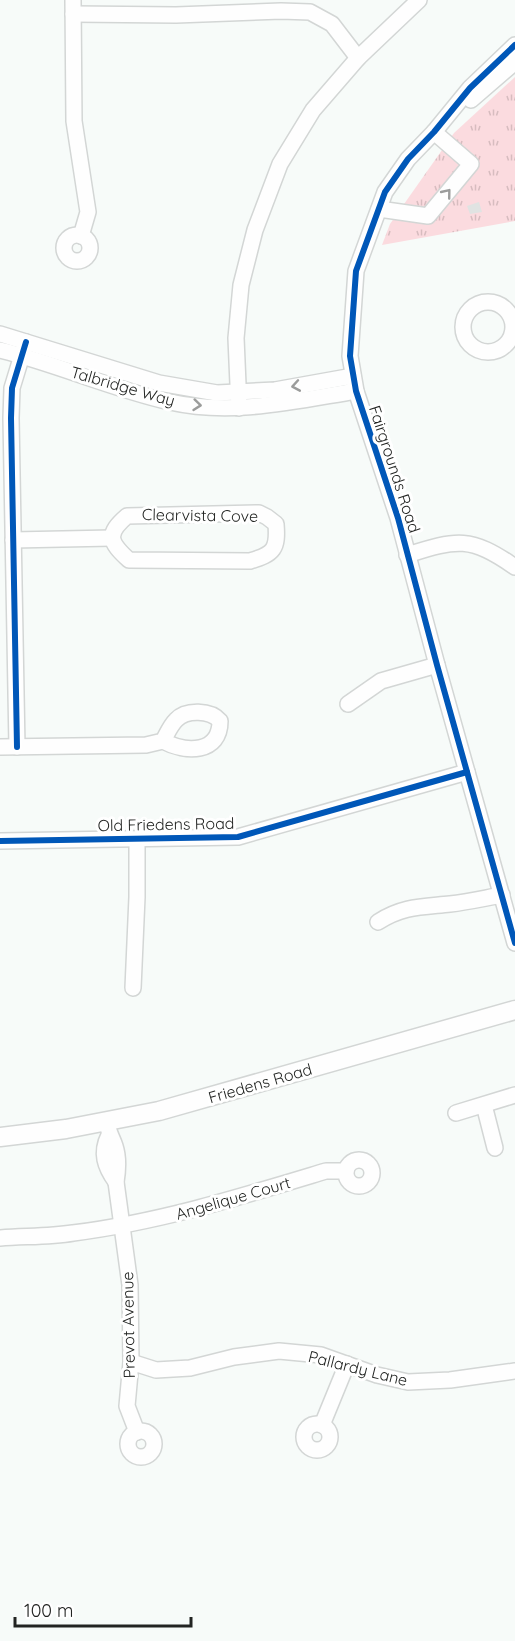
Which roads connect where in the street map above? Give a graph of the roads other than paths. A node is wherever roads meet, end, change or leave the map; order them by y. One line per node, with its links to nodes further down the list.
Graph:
1 (419, 0): 4 (street)
2 (73, 7): 4 (street); 9 (street)
3 (515, 45): 6 (street, Fairgrounds Road)
4 (358, 58): 14 (street)
5 (515, 62): 6 (street, Fairgrounds Road)
6 (444, 119): 7 (street, Fairgrounds Road)
7 (434, 132): 8 (street, Fairgrounds Road); 8 (street, one-way to 7)
8 (379, 209): 13 (street, Fairgrounds Road)
9 (81, 236)
10 (0, 334): 11 (street, Talbridge Way)
11 (24, 348): 12 (street, Talbridge Way); 14 (street, Talbridge Way); 16 (street)
12 (0, 350)
13 (354, 383): 14 (street, Talbridge Way); 17 (street, Fairgrounds Road)
14 (239, 400)
15 (112, 538): 15 (street, Clearvista Cove); 16 (street)
16 (13, 540): 23 (street)
17 (407, 555): 18 (street); 19 (street, Fairgrounds Road)
18 (515, 567)
19 (437, 665): 20 (street); 24 (street, Fairgrounds Road)
20 (348, 704)
21 (163, 741): 23 (street)
22 (0, 747): 23 (street)
23 (17, 747)
24 (467, 772): 25 (street, Old Friedens Road); 27 (street, Fairgrounds Road)
25 (136, 839): 26 (street, Old Friedens Road); 30 (street)
26 (0, 841)
27 (502, 895): 28 (street); 29 (street, Fairgrounds Road)
28 (378, 922)
29 (515, 943)
30 (134, 988)
31 (515, 1010): 35 (main road, Friedens Road)
32 (515, 1095): 33 (street)
33 (484, 1105): 34 (street); 37 (street)
34 (456, 1113)
35 (108, 1129): 36 (main road, Friedens Road); 39 (street, Prevot Avenue)
36 (0, 1137)
37 (495, 1148)
38 (346, 1171): 39 (street, Angelique Court)
39 (121, 1226): 40 (street, Angelique Court); 41 (street, Prevot Avenue)
40 (0, 1238)
41 (131, 1362): 42 (street, Pallardy Lane); 45 (street, Prevot Avenue)
42 (347, 1364): 43 (street, Pallardy Lane); 44 (street)
43 (515, 1371)
44 (322, 1425)
45 (137, 1432)

